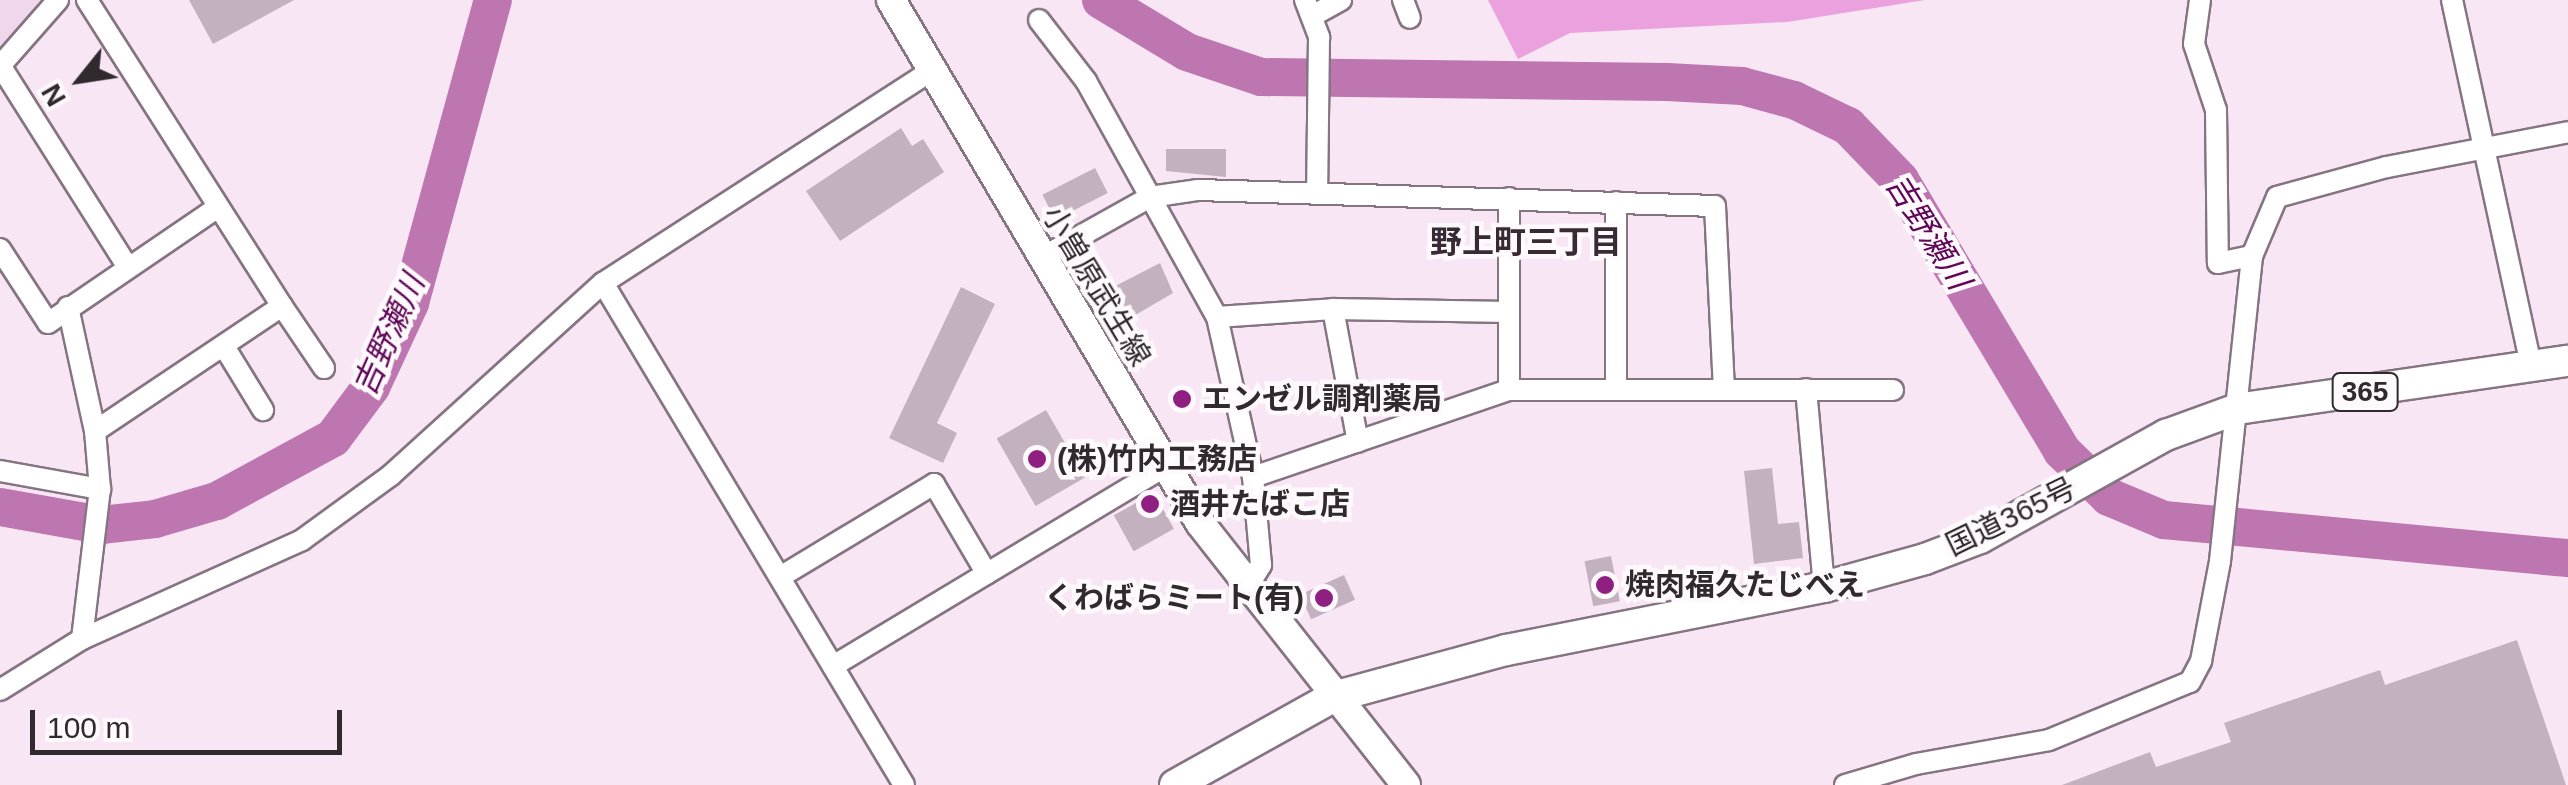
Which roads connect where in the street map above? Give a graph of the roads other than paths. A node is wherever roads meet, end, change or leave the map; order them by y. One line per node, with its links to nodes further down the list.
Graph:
1 (58, 0): 9 (street)
2 (87, 0): 17 (street)
3 (891, 0): 10 (main road, 小曽原武生線)
4 (1341, 0): 7 (street)
5 (2200, 0): 19 (street)
6 (2452, 0): 12 (street)
7 (1310, 8): 13 (street)
8 (1038, 20): 14 (street)
9 (0, 66): 21 (street)
10 (934, 69): 20 (main road, 小曽原武生線); 22 (street)
11 (2568, 132): 12 (street)
12 (2485, 149): 19 (street); 31 (street)
13 (1317, 190): 14 (street); 15 (street)
14 (1150, 197): 20 (street); 27 (street)
15 (1509, 198): 16 (street); 26 (street)
16 (1616, 202): 32 (street); 33 (street)
17 (218, 207): 21 (street); 23 (street)
18 (0, 249): 24 (street)
19 (2252, 256): 38 (street)
20 (1041, 258): 41 (main road, 小曽原武生線)
21 (126, 264): 24 (street)
22 (603, 283): 46 (street); 49 (street)
23 (282, 306): 28 (street); 30 (street)
24 (68, 307): 39 (street)
25 (1334, 309): 26 (street); 27 (street); 40 (street)
26 (1509, 312): 35 (street)
27 (1217, 317): 43 (street)
28 (225, 348): 37 (street); 39 (street)
29 (2568, 361): 31 (highway, 国道365号 / 365)
30 (324, 368)
31 (2532, 368): 38 (highway, 国道365号 / 365)
32 (1616, 389): 33 (street); 35 (street)
33 (1724, 389): 34 (street)
34 (1806, 389): 36 (street); 48 (street)
35 (1508, 390): 40 (street)
36 (1893, 390)
37 (263, 410)
38 (2237, 410): 48 (highway, 国道365号 / 365); 56 (street)
39 (95, 431): 44 (street)
40 (1358, 442): 43 (street)
41 (1166, 466): 45 (street); 47 (main road, 小曽原武生線)
42 (0, 471): 44 (street)
43 (1253, 477): 47 (street)
44 (100, 488): 49 (street)
45 (987, 574): 46 (street); 50 (street)
46 (780, 577): 50 (street)
47 (1248, 586): 52 (main road, 小曽原武生線)
48 (1824, 586): 52 (highway, 国道365号 / 365)
49 (82, 639): 51 (street)
50 (833, 666): 53 (street)
51 (0, 690)
52 (1333, 697): 54 (highway, 国道365号 / 365); 55 (main road, 小曽原武生線)
53 (904, 785)
54 (1175, 785)
55 (1406, 785)
56 (1845, 785)

